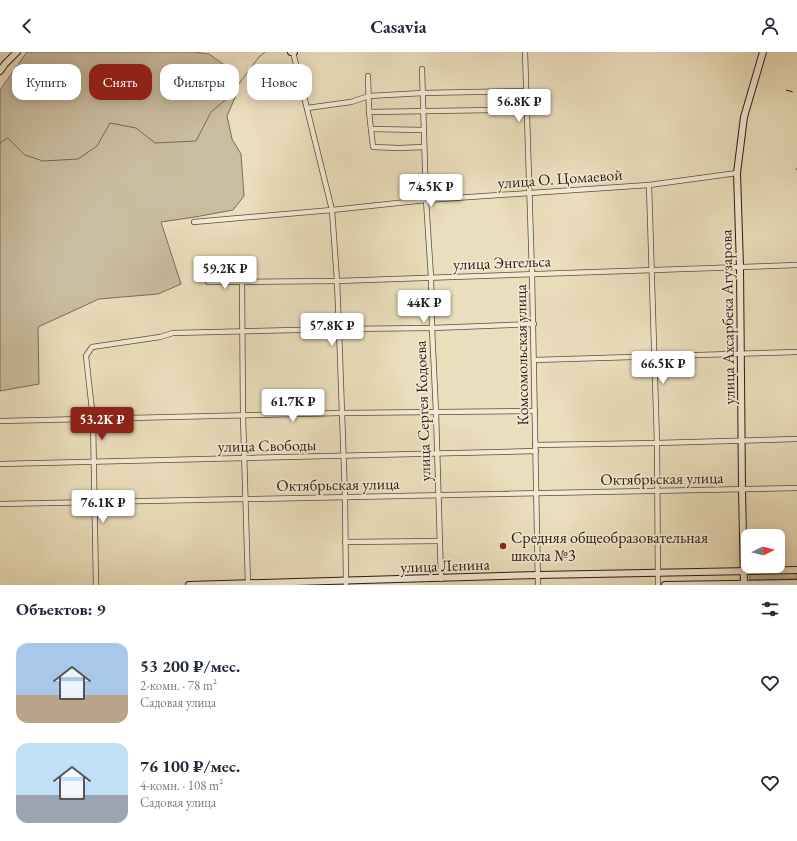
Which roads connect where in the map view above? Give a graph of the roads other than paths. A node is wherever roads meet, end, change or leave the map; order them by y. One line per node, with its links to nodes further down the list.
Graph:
1 (17, 52): 6 (street)
2 (293, 52): 12 (street)
3 (525, 52): 8 (street, Комсомольская улица)
4 (763, 52): 18 (street, улица Ахсарбека Агузарова)
5 (422, 69): 10 (street, улица Сергея Кодоева)
6 (0, 71)
7 (368, 76): 11 (street)
8 (526, 91): 9 (street); 20 (street, Комсомольская улица)
9 (494, 92): 10 (street); 13 (street)
10 (423, 93): 11 (street); 13 (street, улица Сергея Кодоева)
11 (369, 96): 12 (street); 14 (street)
12 (307, 108): 22 (street)
13 (423, 111): 14 (street); 16 (street, улица Сергея Кодоева)
14 (369, 112): 15 (street)
15 (371, 129): 16 (street); 17 (street)
16 (424, 130): 17 (street, улица Сергея Кодоева)
17 (424, 147): 21 (street, улица Сергея Кодоева)
18 (737, 173): 19 (street, улица О. Цомаевой); 25 (street, улица Ахсарбека Агузарова)
19 (649, 185): 20 (street, улица О. Цомаевой); 26 (street)
20 (530, 192): 21 (street, улица О. Цомаевой); 27 (street, Комсомольская улица)
21 (426, 200): 22 (street, улица О. Цомаевой); 28 (street, улица Сергея Кодоева)
22 (332, 210): 23 (street, улица О. Цомаевой); 29 (street)
23 (194, 222)
24 (797, 265): 25 (street, улица Энгельса)
25 (740, 267): 26 (street, улица Энгельса); 37 (street, улица Ахсарбека Агузарова)
26 (652, 270): 27 (street, улица Энгельса); 38 (street)
27 (532, 274): 28 (street, улица Энгельса); 32 (street, Комсомольская улица)
28 (431, 277): 29 (street, улица Энгельса); 33 (street, улица Сергея Кодоева)
29 (338, 281): 31 (street, улица Энгельса); 34 (street)
30 (208, 282): 31 (street, улица Энгельса)
31 (242, 282): 35 (street)
32 (534, 324): 33 (street); 39 (street, Комсомольская улица)
33 (432, 328): 34 (street); 41 (street, улица Сергея Кодоева)
34 (339, 329): 35 (street); 42 (street)
35 (243, 332): 43 (street); 44 (street)
36 (797, 352): 37 (street)
37 (741, 354): 38 (street); 47 (street, улица Ахсарбека Агузарова)
38 (654, 356): 39 (street); 48 (street)
39 (534, 360): 40 (street, Комсомольская улица)
40 (535, 411): 41 (street); 49 (street, Комсомольская улица)
41 (436, 412): 42 (street); 51 (street, улица Сергея Кодоева)
42 (342, 413): 43 (street); 52 (street)
43 (243, 416): 44 (street); 53 (street)
44 (93, 419): 45 (street); 54 (street)
45 (0, 421)
46 (797, 439): 47 (street)
47 (742, 441): 48 (street); 57 (street, улица Ахсарбека Агузарова)
48 (656, 443): 49 (street); 58 (street)
49 (536, 445): 50 (street, Комсомольская улица)
50 (536, 451): 51 (street, улица Свободы); 59 (street, Комсомольская улица)
51 (437, 453): 52 (street, улица Свободы); 60 (street, улица Сергея Кодоева)
52 (344, 456): 53 (street, улица Свободы); 61 (street)
53 (244, 458): 54 (street, улица Свободы); 62 (street)
54 (94, 463): 55 (street, улица Свободы); 63 (street)
55 (0, 464)
56 (797, 488): 57 (street, Октябрьская улица)
57 (742, 490): 58 (street, Октябрьская улица); 65 (street, улица Ахсарбека Агузарова)
58 (657, 491): 59 (street, Октябрьская улица); 71 (street)
59 (537, 494): 60 (street, Октябрьская улица); 73 (street, Комсомольская улица)
60 (438, 495): 61 (street, Октябрьская улица); 66 (street, улица Сергея Кодоева)
61 (345, 497): 62 (street, Октябрьская улица); 67 (street)
62 (244, 499): 63 (street, Октябрьская улица); 77 (street)
63 (94, 502): 64 (street, Октябрьская улица); 79 (street)
64 (0, 504)
65 (743, 529)
66 (440, 541): 67 (street); 74 (street, улица Сергея Кодоева)
67 (345, 542): 75 (street)
68 (785, 570): 69 (street, улица Ленина)
69 (797, 570)
70 (741, 571): 71 (street, улица Ленина)
71 (658, 573): 73 (street, улица Ленина); 82 (street)
72 (744, 573): 78 (street, улица Ахсарбека Агузарова)
73 (538, 575): 74 (street, улица Ленина); 81 (street, Комсомольская улица)
74 (441, 582): 75 (street, улица Ленина)
75 (346, 583): 77 (street, улица Ленина)
76 (797, 583): 78 (street)
77 (248, 584): 80 (street, улица Ленина)
78 (744, 584): 83 (street)
79 (96, 585)
80 (189, 585)
81 (538, 585)
82 (658, 585)
83 (665, 585)

